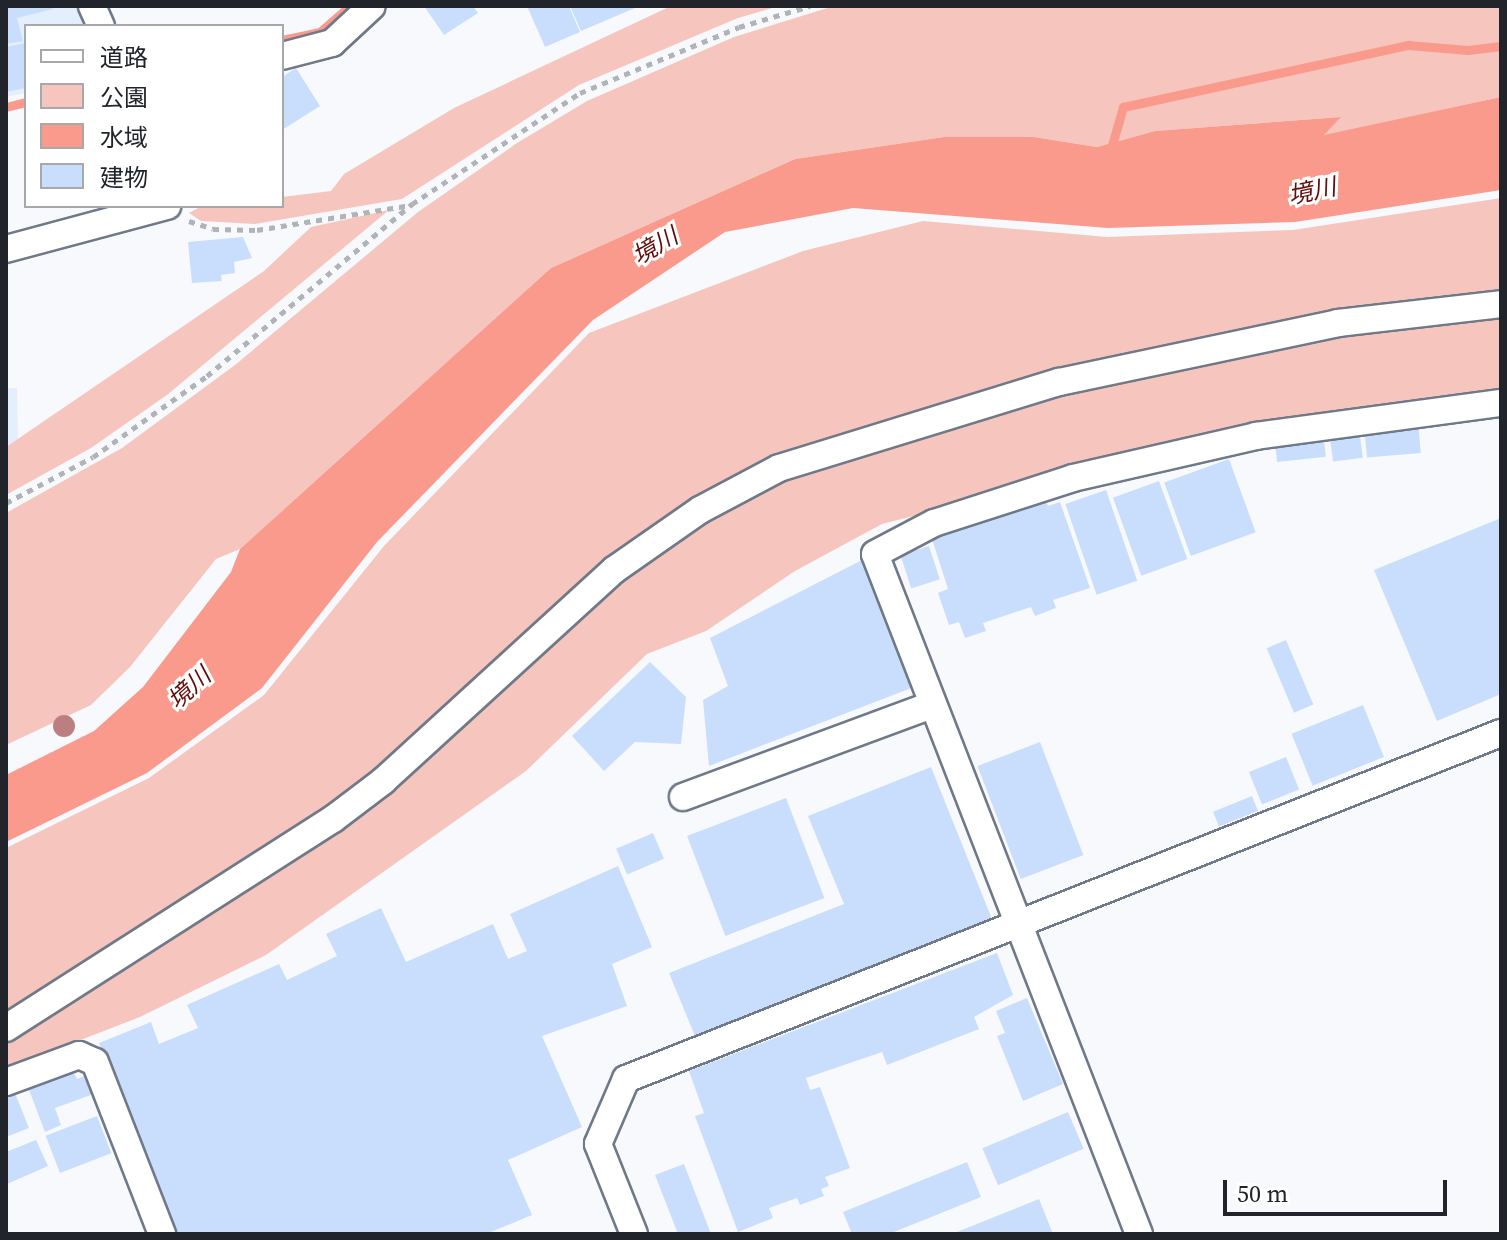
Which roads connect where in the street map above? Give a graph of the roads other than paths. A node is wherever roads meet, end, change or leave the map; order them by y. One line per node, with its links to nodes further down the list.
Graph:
1 (372, 6): 2 (street)
2 (284, 55)
3 (163, 208): 4 (street)
4 (6, 249)
5 (1501, 304): 11 (street)
6 (1501, 403): 7 (street)
7 (932, 705): 9 (street); 10 (street)
8 (1501, 733): 10 (street)
9 (683, 797)
10 (1016, 927): 14 (street); 15 (street)
11 (6, 1028)
12 (6, 1082): 13 (street)
13 (162, 1234)
14 (634, 1234)
15 (1139, 1234)

